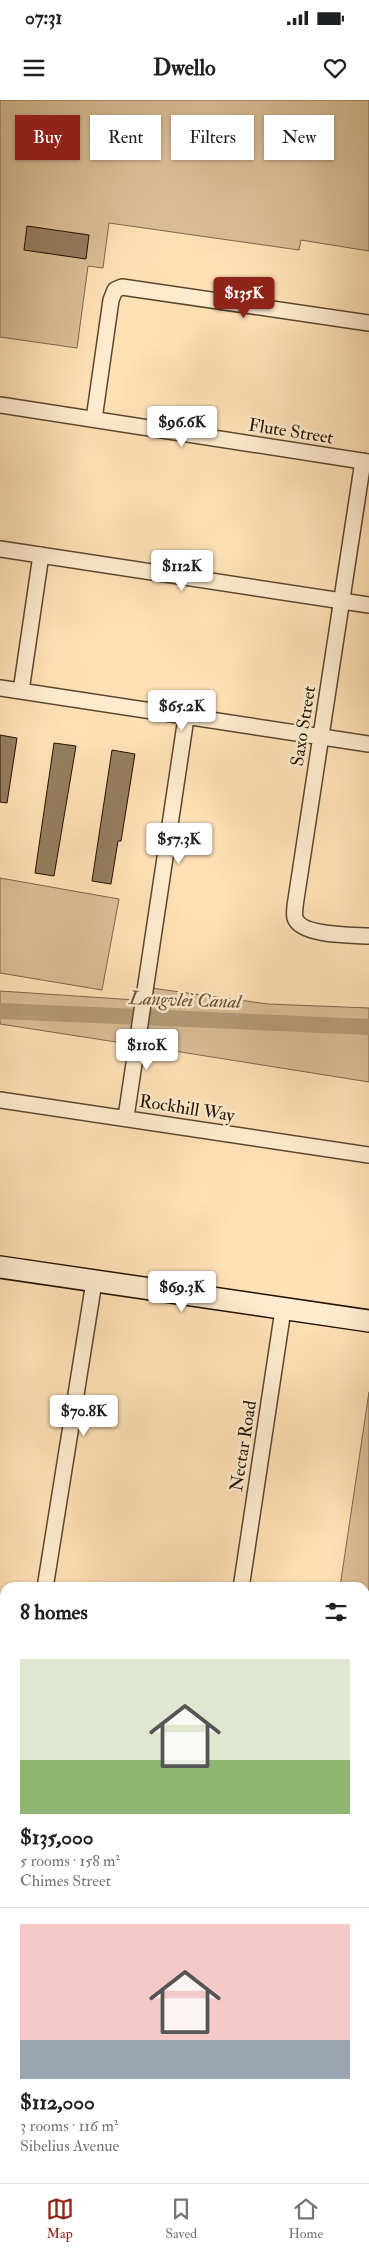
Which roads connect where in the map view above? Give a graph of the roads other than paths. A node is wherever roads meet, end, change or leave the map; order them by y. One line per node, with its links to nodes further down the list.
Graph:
1 (369, 323): 3 (street)
2 (0, 405): 3 (street, Flute Street)
3 (94, 420): 4 (street, Flute Street)
4 (366, 461): 7 (street, Saxo Street)
5 (0, 549): 6 (street)
6 (41, 555): 7 (street); 10 (street)
7 (342, 601): 8 (street); 12 (street, Saxo Street)
8 (369, 605)
9 (0, 688): 10 (street)
10 (20, 691): 11 (street)
11 (186, 718): 12 (street); 16 (street)
12 (320, 737): 13 (street); 14 (street, Saxo Street)
13 (369, 744)
14 (369, 936)
15 (0, 1100): 16 (street, Rockhill Way)
16 (126, 1117): 17 (street, Rockhill Way)
17 (369, 1155)
18 (0, 1267): 19 (street)
19 (94, 1282): 20 (street); 22 (street)
20 (284, 1310): 21 (street); 23 (street, Nectar Road)
21 (369, 1321)
22 (46, 1582)
23 (242, 1582)

